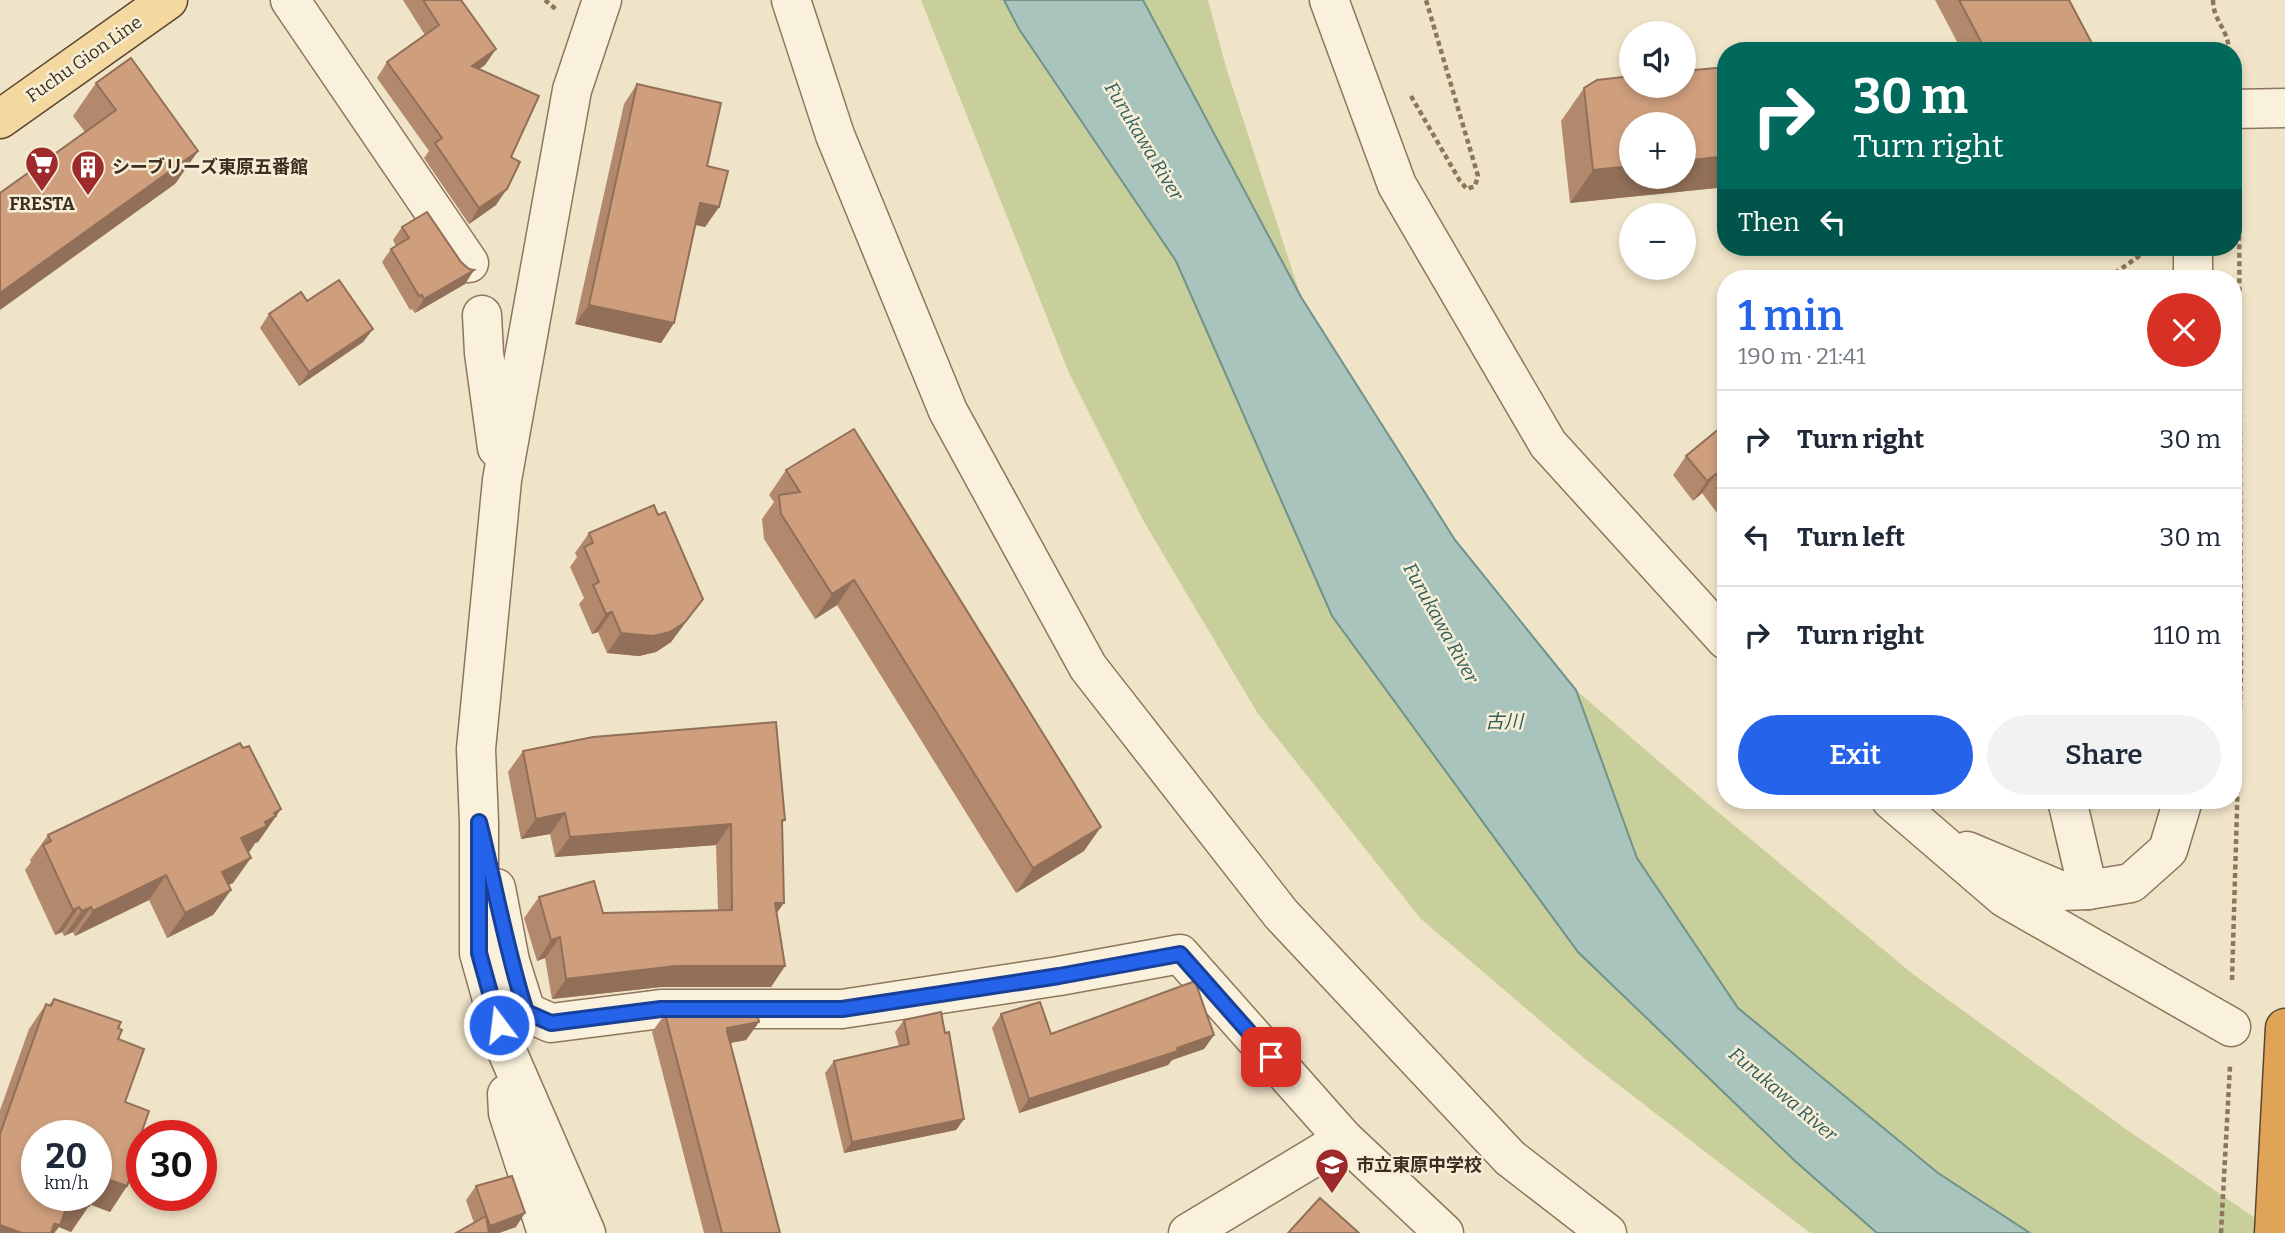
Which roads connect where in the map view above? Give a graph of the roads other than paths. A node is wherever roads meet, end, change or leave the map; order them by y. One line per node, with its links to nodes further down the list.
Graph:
1 (168, 0): 8 (main road, Fuchu Gion Line)
2 (290, 0): 9 (street)
3 (602, 0): 11 (street)
4 (791, 0): 27 (street)
5 (1329, 0): 12 (street)
6 (2285, 108): 7 (street)
7 (2242, 109)
8 (0, 119)
9 (469, 263)
10 (482, 315): 11 (street)
11 (502, 480): 16 (street)
12 (1717, 630)
13 (1901, 809): 17 (street)
14 (2069, 809): 18 (street)
15 (2180, 809): 18 (street)
16 (479, 822): 21 (street); 22 (street)
17 (1934, 837): 18 (street); 19 (street)
18 (2088, 890)
19 (2231, 1027)
20 (2285, 1028): 28 (highway)
21 (506, 1049): 23 (street); 24 (street)
22 (1344, 1139): 25 (street); 26 (street)
23 (547, 1233)
24 (586, 1233)
25 (1188, 1233)
26 (1444, 1233)
27 (1607, 1233)
28 (2274, 1233)

